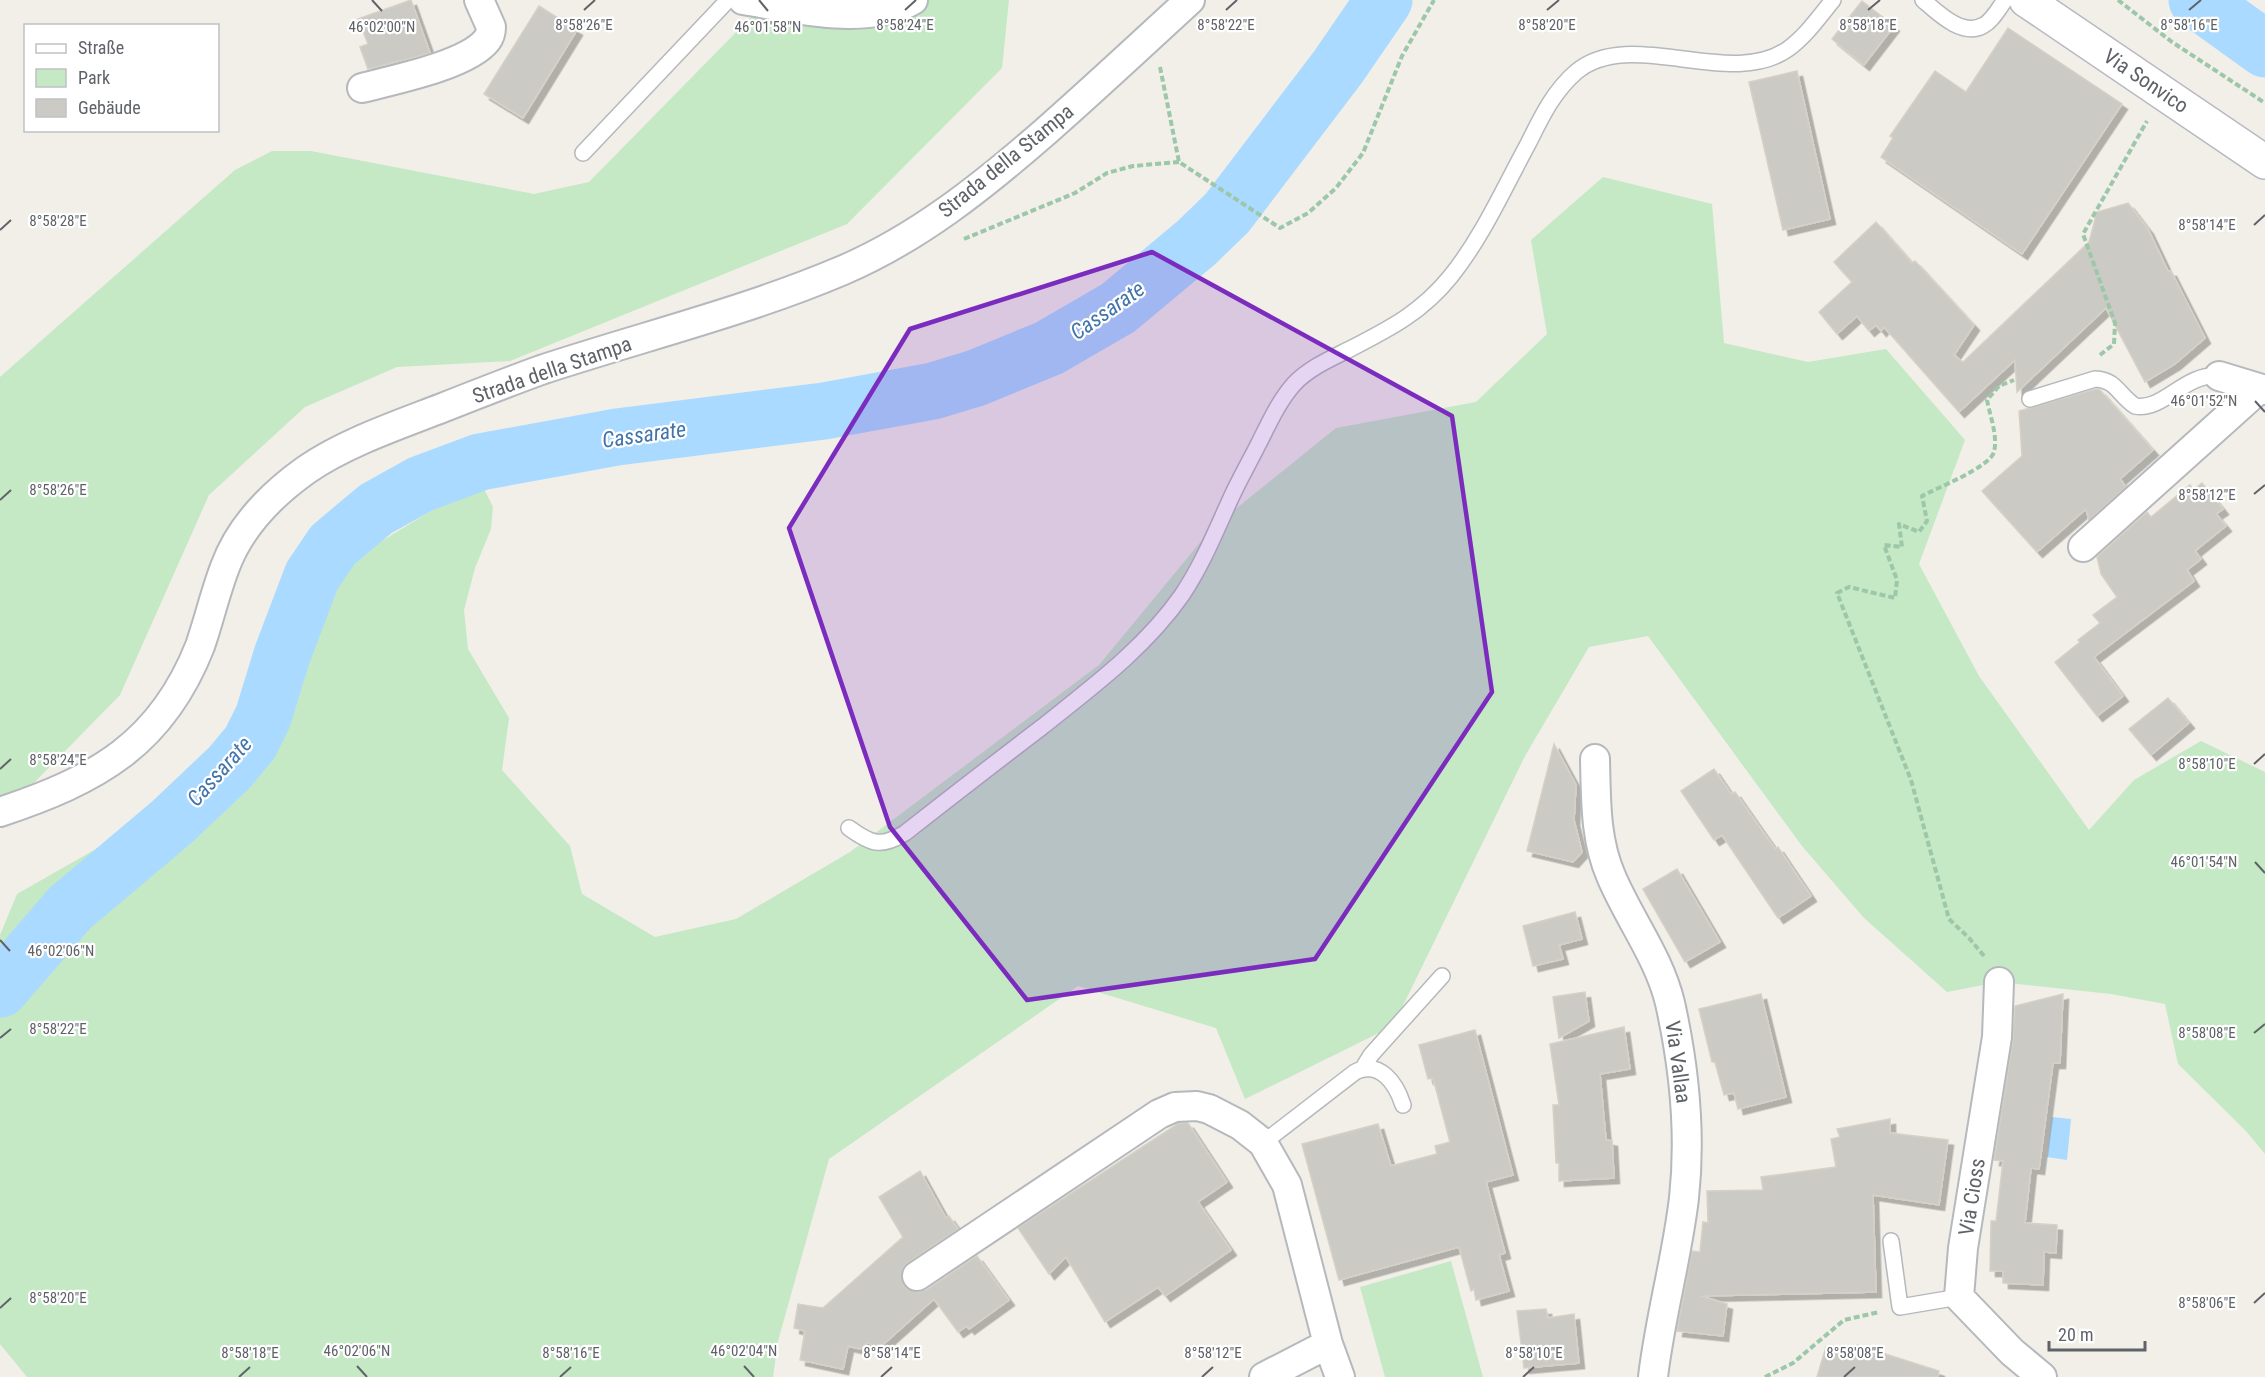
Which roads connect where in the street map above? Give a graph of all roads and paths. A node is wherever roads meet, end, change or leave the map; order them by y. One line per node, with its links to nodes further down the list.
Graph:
1 (479, 0): 13 (street)
2 (728, 0): 16 (lane)
3 (743, 0): 4 (street)
4 (913, 0)
5 (1190, 0): 27 (street, Strada della Stampa)
6 (1434, 0): 17 (path)
7 (1833, 0): 28 (lane)
8 (1923, 0): 9 (lane)
9 (2005, 0)
10 (2026, 0): 14 (street, Via Sonvico)
11 (2118, 0): 15 (path)
12 (1159, 63): 17 (path)
13 (362, 88)
14 (2163, 92): 18 (street, Via Sonvico); 20 (path)
15 (2265, 103)
16 (584, 153)
17 (1179, 162): 19 (path)
18 (2265, 162)
19 (954, 243)
20 (2090, 358)
21 (2219, 376): 23 (street); 24 (lane)
22 (2019, 378): 30 (path)
23 (2262, 389): 25 (street)
24 (2030, 399)
25 (2084, 548)
26 (1595, 759): 41 (street, Via Vallaa)
27 (0, 812)
28 (849, 828)
29 (1442, 976): 31 (lane)
30 (1999, 982): 36 (street, Via Cioss)
31 (1363, 1068): 32 (lane); 33 (lane)
32 (1403, 1104)
33 (1263, 1143): 35 (street); 38 (street)
34 (1891, 1241): 37 (lane)
35 (917, 1276)
36 (1959, 1297): 37 (lane); 43 (street)
37 (1900, 1307): 42 (path)
38 (1328, 1344): 39 (street); 40 (street)
39 (1264, 1377)
40 (1340, 1377)
41 (1653, 1377)
42 (1765, 1377)
43 (2042, 1377)

